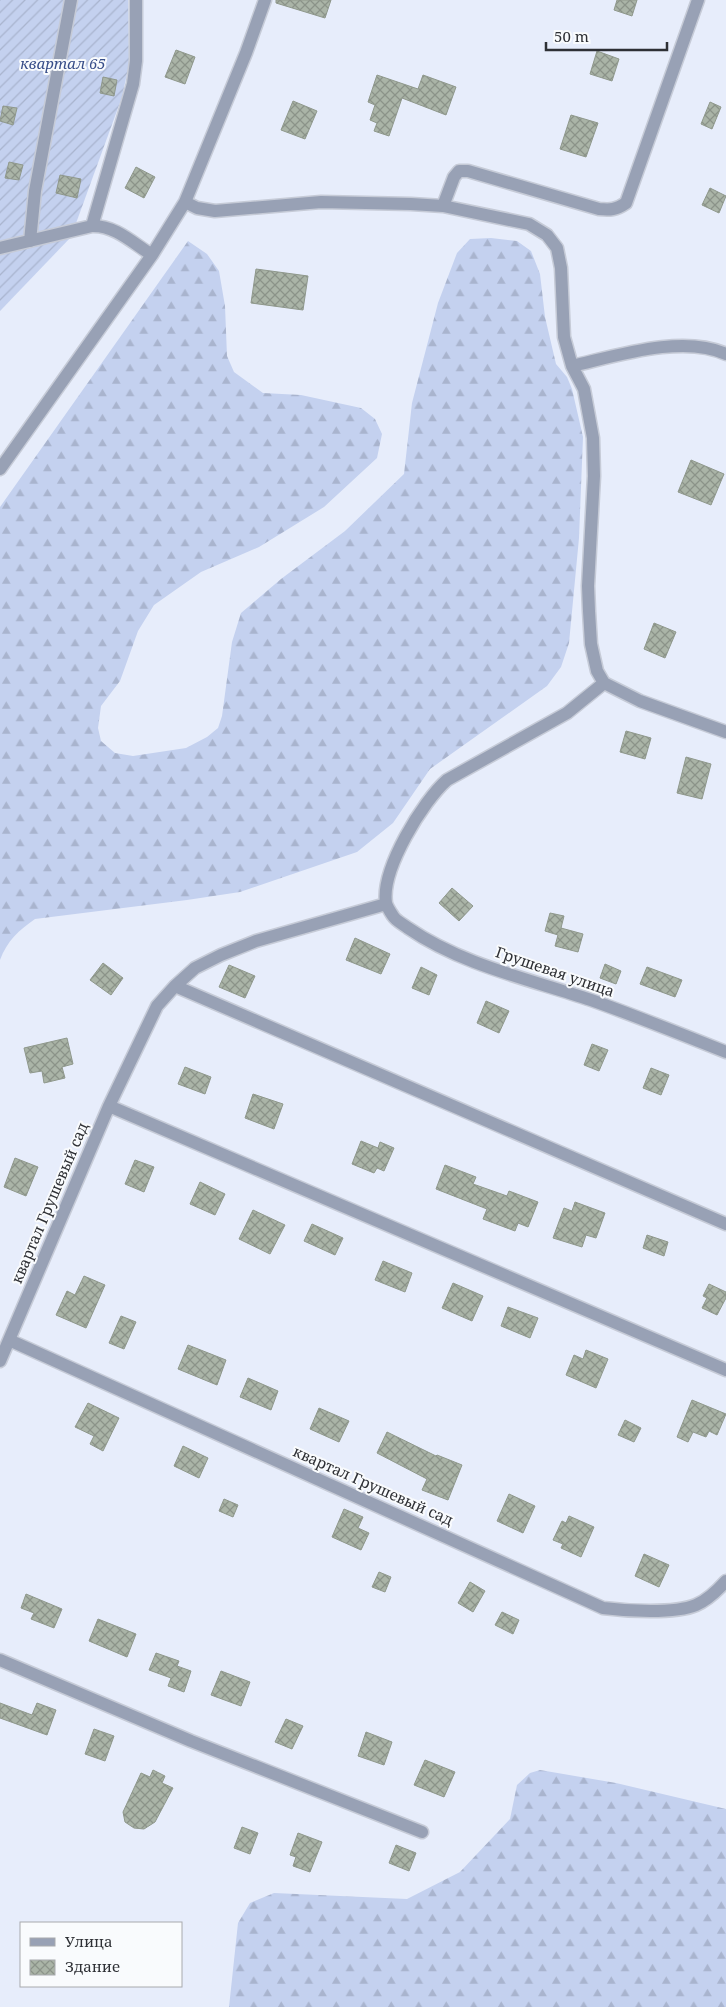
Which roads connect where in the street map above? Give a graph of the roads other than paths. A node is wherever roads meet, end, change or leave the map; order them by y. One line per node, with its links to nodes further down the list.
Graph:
1 (71, 0): 8 (street)
2 (136, 0): 7 (street)
3 (265, 0): 5 (street)
4 (698, 0): 6 (street)
5 (185, 202): 6 (street); 10 (street)
6 (443, 206): 12 (street)
7 (92, 226): 8 (street); 10 (street)
8 (30, 241): 9 (street)
9 (0, 248)
10 (152, 256): 13 (street)
11 (726, 354): 12 (street)
12 (572, 366): 14 (street)
13 (0, 469)
14 (604, 682): 15 (street); 16 (street)
15 (726, 732)
16 (386, 904): 17 (street, квартал Грушевый сад); 18 (street, Грушевая улица)
17 (175, 986): 19 (street, квартал Грушевый сад); 20 (street)
18 (726, 1052)
19 (109, 1106): 21 (street, квартал Грушевый сад); 23 (street)
20 (726, 1224)
21 (9, 1340): 22 (street, квартал Грушевый сад); 24 (street, квартал Грушевый сад)
22 (0, 1362)
23 (726, 1370)
24 (726, 1581)
25 (0, 1660): 26 (street)
26 (422, 1832)

